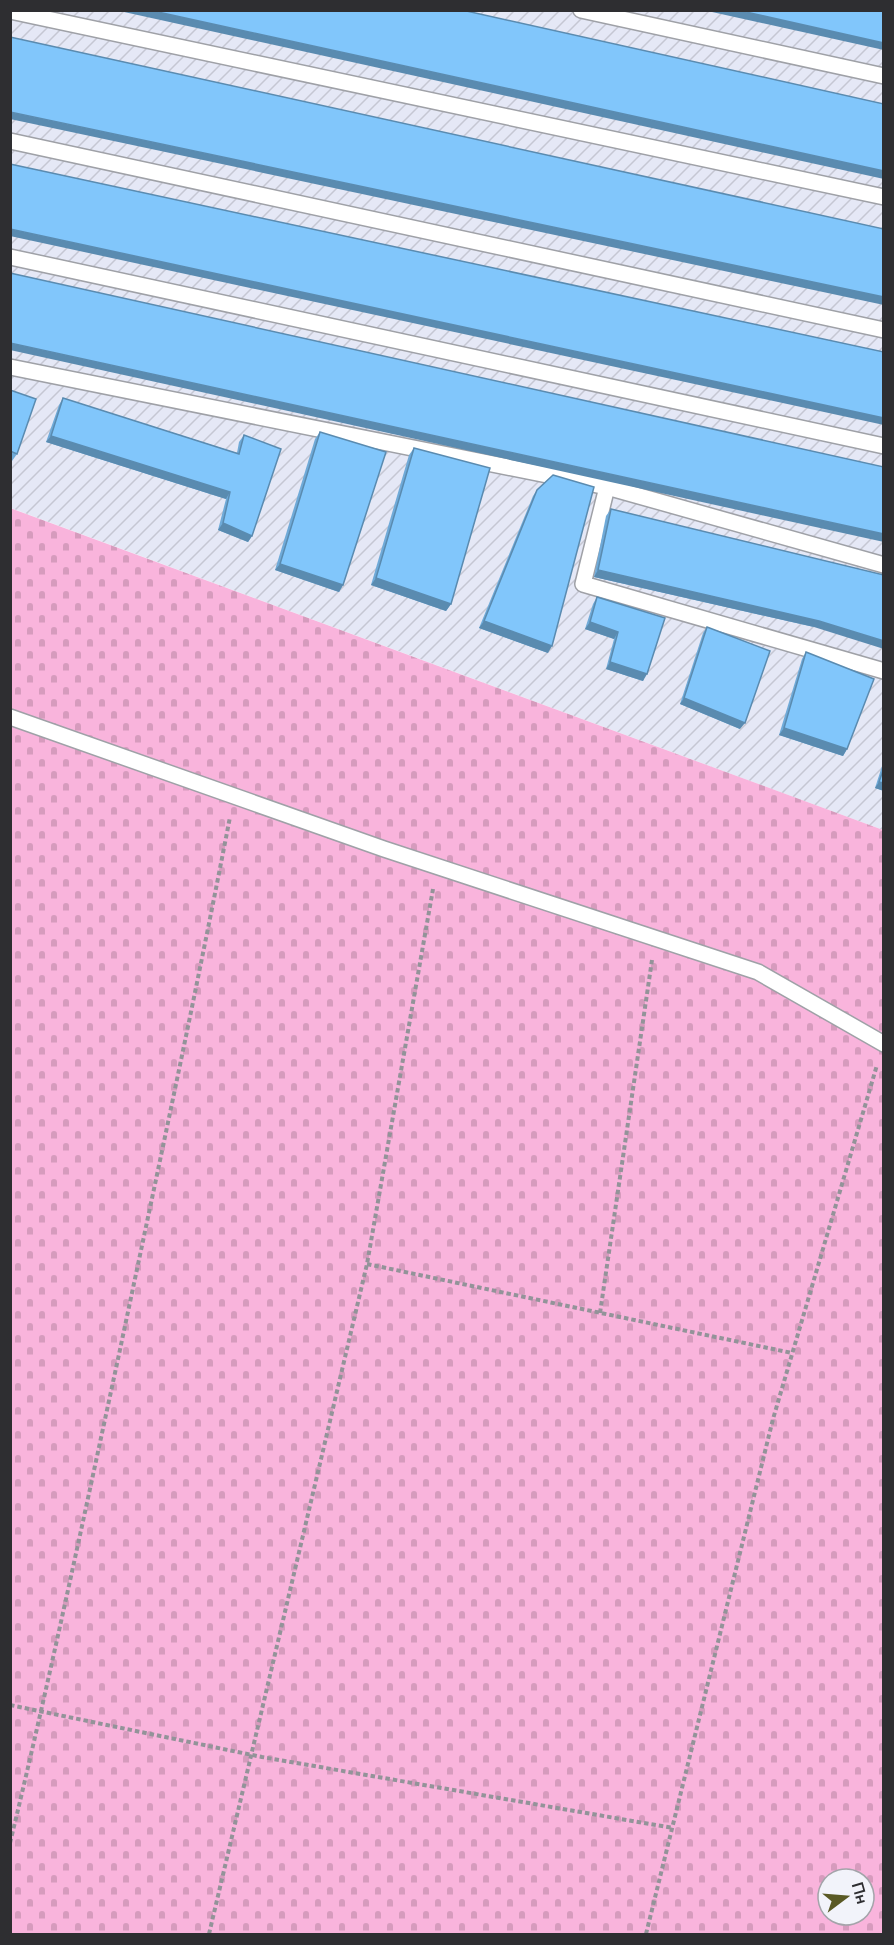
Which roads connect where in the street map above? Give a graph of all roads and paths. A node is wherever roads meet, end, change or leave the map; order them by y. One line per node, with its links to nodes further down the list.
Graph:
1 (581, 10): 3 (lane)
2 (10, 11): 5 (lane)
3 (884, 75)
4 (10, 141): 7 (lane)
5 (884, 197)
6 (10, 257): 9 (lane)
7 (884, 330)
8 (10, 367): 10 (lane)
9 (884, 446)
10 (607, 487): 11 (lane); 12 (lane)
11 (884, 565)
12 (884, 671)
13 (10, 717): 14 (lane)
14 (234, 796): 15 (lane); 22 (path)
15 (437, 867): 16 (lane); 18 (path)
16 (655, 938): 17 (lane); 19 (path)
17 (883, 1044): 20 (path)
18 (367, 1264): 19 (path); 23 (path)
19 (600, 1313): 20 (path)
20 (793, 1353): 24 (path)
21 (10, 1704): 22 (path)
22 (42, 1711): 23 (path); 25 (path)
23 (251, 1755): 24 (path); 26 (path)
24 (673, 1828): 27 (path)
25 (10, 1843)
26 (208, 1935)
27 (646, 1935)

